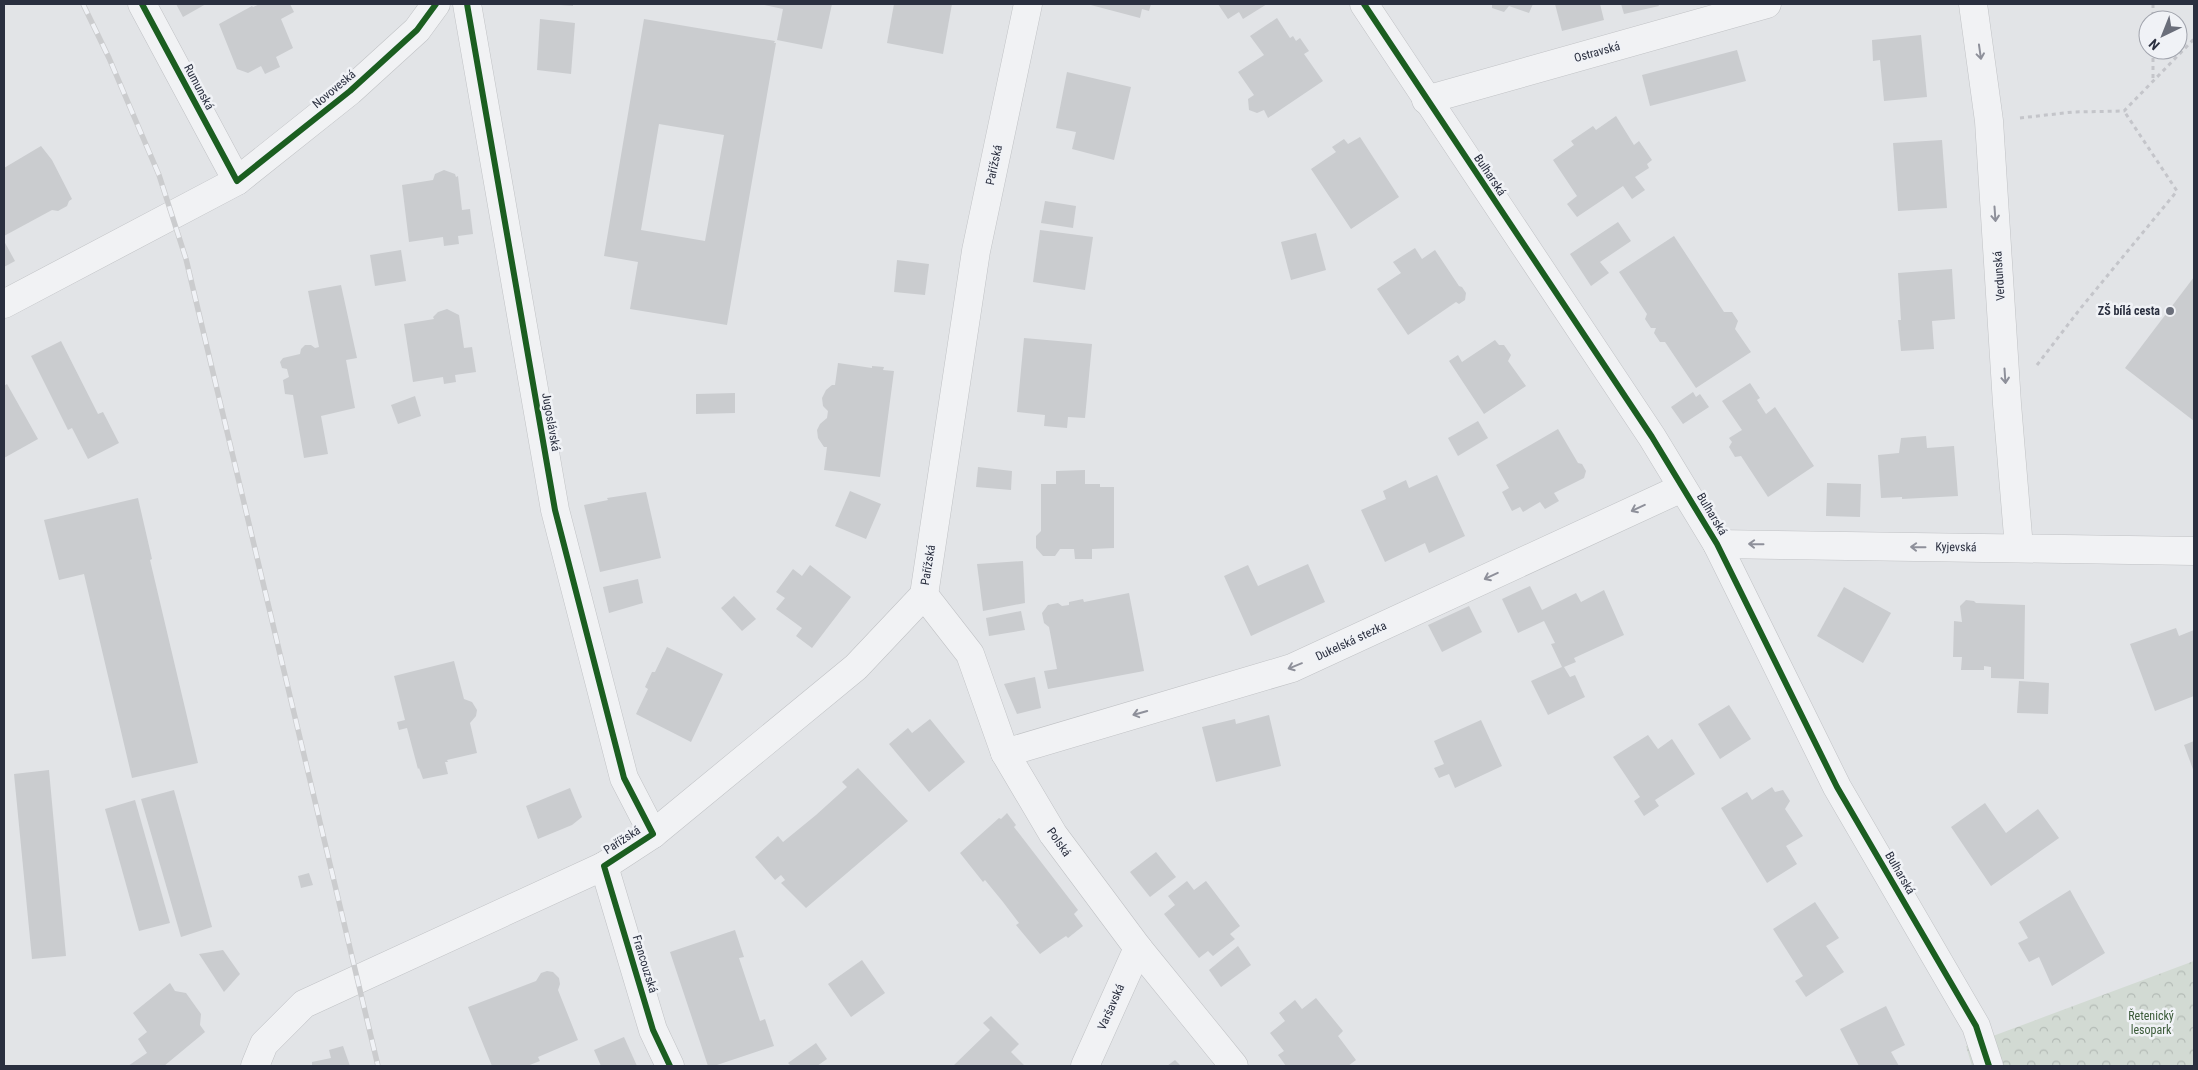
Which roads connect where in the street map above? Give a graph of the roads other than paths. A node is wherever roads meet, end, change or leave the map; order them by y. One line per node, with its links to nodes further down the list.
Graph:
1 (142, 4): 9 (street, Rumunská)
2 (436, 4): 9 (street, Novoveská)
3 (467, 4): 17 (street, Jugoslávská)
4 (1028, 4): 15 (street, Pařížská)
5 (1364, 4): 8 (street, Bulharská)
6 (1767, 4): 8 (street, Ostravská)
7 (1973, 4): 13 (street, Verdunská, one-way to 13)
8 (1426, 100): 11 (street, Bulharská)
9 (237, 181): 10 (street, Novoveská)
10 (4, 304)
11 (1682, 488): 12 (street, Bulharská); 16 (street, Dukelská stezka, one-way to 16)
12 (1717, 544): 13 (street, Kyjevská, one-way to 12); 24 (street, Bulharská)
13 (2019, 548): 14 (street, Kyjevská)
14 (2194, 551)
15 (924, 595): 16 (street, Polská); 17 (street, Pařížská)
16 (1005, 752): 19 (street, Polská)
17 (653, 834): 18 (street, Pařížská)
18 (604, 866): 20 (street, Pařížská); 21 (street, Francouzská)
19 (1138, 948): 22 (street, Varšavská); 23 (street, Polská)
20 (255, 1066)
21 (670, 1066)
22 (1085, 1066)
23 (1234, 1066)
24 (1989, 1066)

